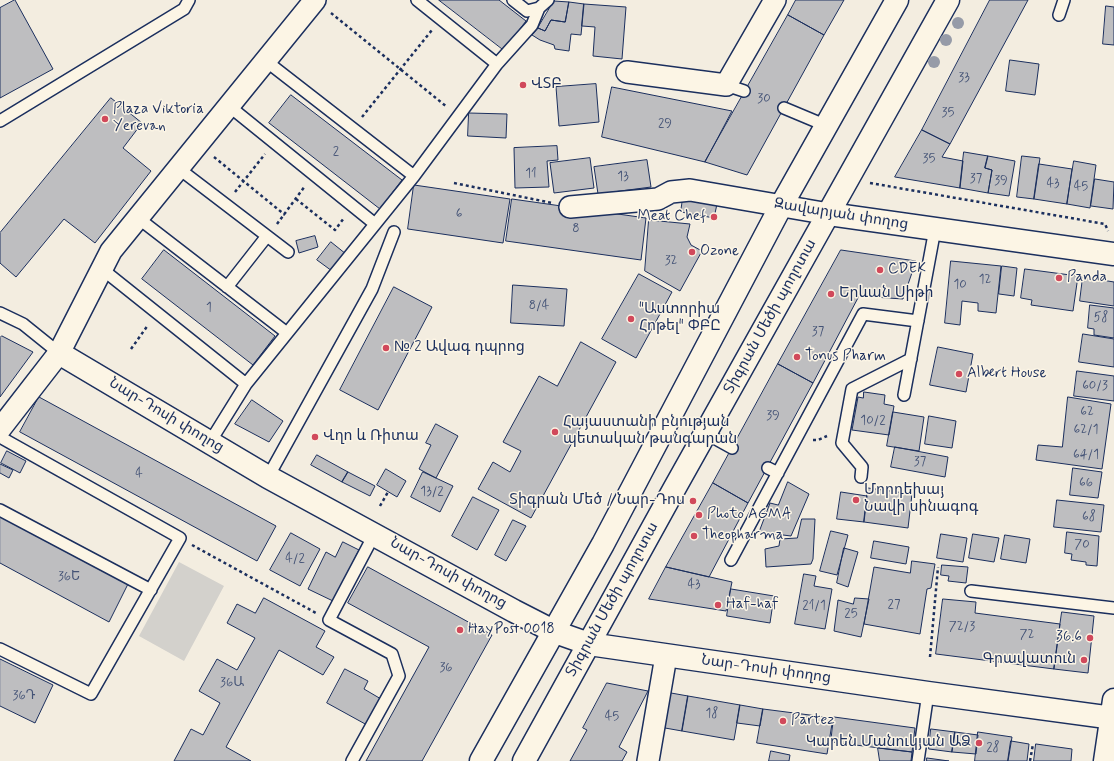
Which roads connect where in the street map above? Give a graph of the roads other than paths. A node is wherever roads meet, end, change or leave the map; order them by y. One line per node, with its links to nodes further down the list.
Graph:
1 (189, 0): 17 (lane)
2 (315, 0): 12 (street)
3 (417, 0): 13 (lane)
4 (512, 0): 10 (lane)
5 (548, 0): 10 (lane)
6 (775, 0): 14 (street)
7 (897, 0): 18 (main road)
8 (948, 0): 23 (main road, Տիգրան Մեծի պողոտա)
9 (1064, 0): 11 (lane)
10 (539, 8): 13 (lane)
11 (1059, 15)
12 (266, 61): 15 (street); 20 (lane)
13 (497, 64): 20 (lane)
14 (627, 72)
15 (229, 106): 19 (street); 25 (lane)
16 (784, 108): 18 (lane)
17 (0, 121)
18 (827, 126): 21 (main road)
19 (178, 168): 24 (street); 28 (lane)
20 (414, 176): 25 (lane)
21 (782, 206): 22 (street, Զավարյան փողոց); 23 (street, Զավարյան փողոց); 55 (main road)
22 (570, 207)
23 (829, 214): 26 (main road, Զավարյան փողոց); 41 (main road, Տիգրան Մեծի պողոտա)
24 (138, 218): 31 (street); 32 (lane)
25 (375, 224): 35 (lane)
26 (935, 229): 29 (main road, Զավարյան փողոց); 34 (lane)
27 (394, 232): 47 (lane)
28 (267, 236): 30 (lane); 32 (lane)
29 (1112, 244)
30 (288, 252)
31 (102, 269): 36 (street); 38 (lane)
32 (227, 287): 35 (lane)
33 (0, 313): 36 (lane)
34 (918, 320): 37 (lane); 46 (lane)
35 (287, 333): 38 (lane)
36 (59, 353): 40 (street); 43 (main road, Նար-Դոսի փողոց)
37 (910, 359): 39 (lane); 48 (lane)
38 (246, 384): 43 (lane)
39 (904, 395)
40 (0, 429)
41 (705, 433): 44 (lane); 56 (main road, Տիգրան Մեծի պողոտա)
42 (0, 437): 52 (lane)
43 (210, 442): 47 (main road, Նար-Դոսի փողոց)
44 (732, 448)
45 (768, 468): 46 (lane)
46 (778, 473): 51 (lane)
47 (268, 477): 50 (main road, Նար-Դոսի փողոց)
48 (860, 477)
49 (0, 510): 52 (lane)
50 (375, 533): 55 (main road, Նար-Դոսի փողոց); 61 (lane)
51 (732, 560)
52 (151, 590): 57 (lane)
53 (971, 591): 54 (lane)
54 (1114, 608)
55 (555, 632): 56 (main road, Նար-Դոսի փողոց); 62 (main road)
56 (589, 644): 58 (main road, Նար-Դոսի փողոց); 63 (main road, Տիգրան Մեծի պողոտա)
57 (0, 650)
58 (666, 656): 59 (main road, Նար-Դոսի փողոց); 64 (street)
59 (928, 693): 60 (main road, Նար-Դոսի փողոց); 65 (lane)
60 (1113, 711): 66 (main road)
61 (352, 761)
62 (481, 761)
63 (524, 761)
64 (650, 761)
65 (918, 761)
66 (1105, 761)

